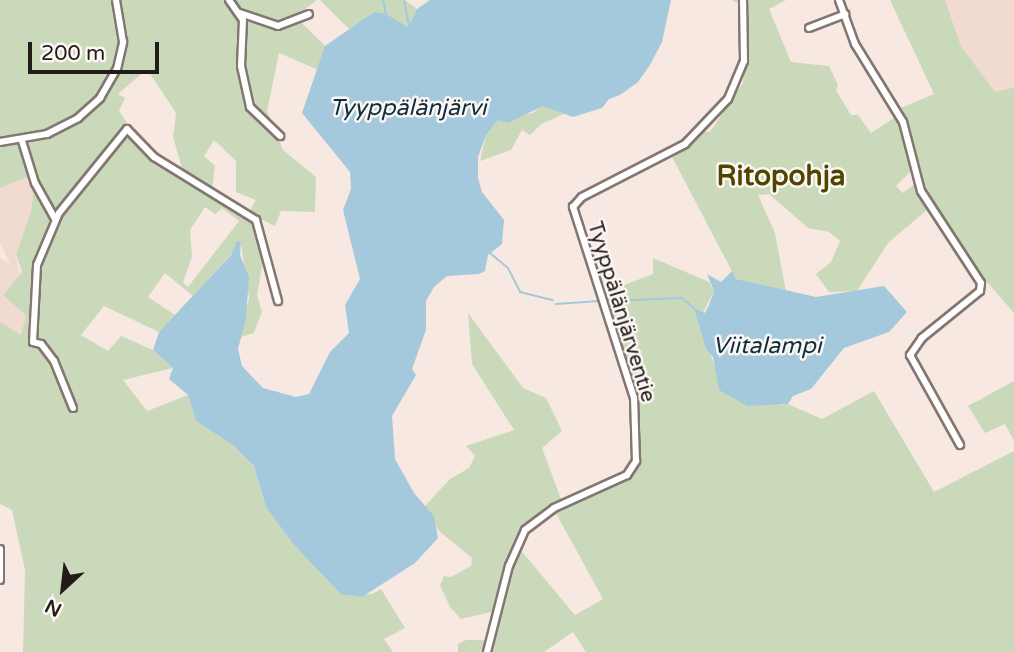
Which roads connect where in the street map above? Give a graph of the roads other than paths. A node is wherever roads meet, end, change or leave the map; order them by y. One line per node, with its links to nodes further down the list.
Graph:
1 (117, 0): 10 (street)
2 (229, 0): 5 (street)
3 (743, 0): 18 (street, Tyyppälänjärventie)
4 (839, 0): 7 (street)
5 (238, 12): 6 (street); 9 (street)
6 (309, 14)
7 (845, 14): 8 (street); 15 (street)
8 (809, 29)
9 (280, 136)
10 (22, 141): 11 (street); 12 (street)
11 (0, 142)
12 (55, 219): 13 (street); 14 (street)
13 (278, 301)
14 (73, 408)
15 (960, 445)
16 (0, 550): 17 (street)
17 (0, 580)
18 (487, 652)

